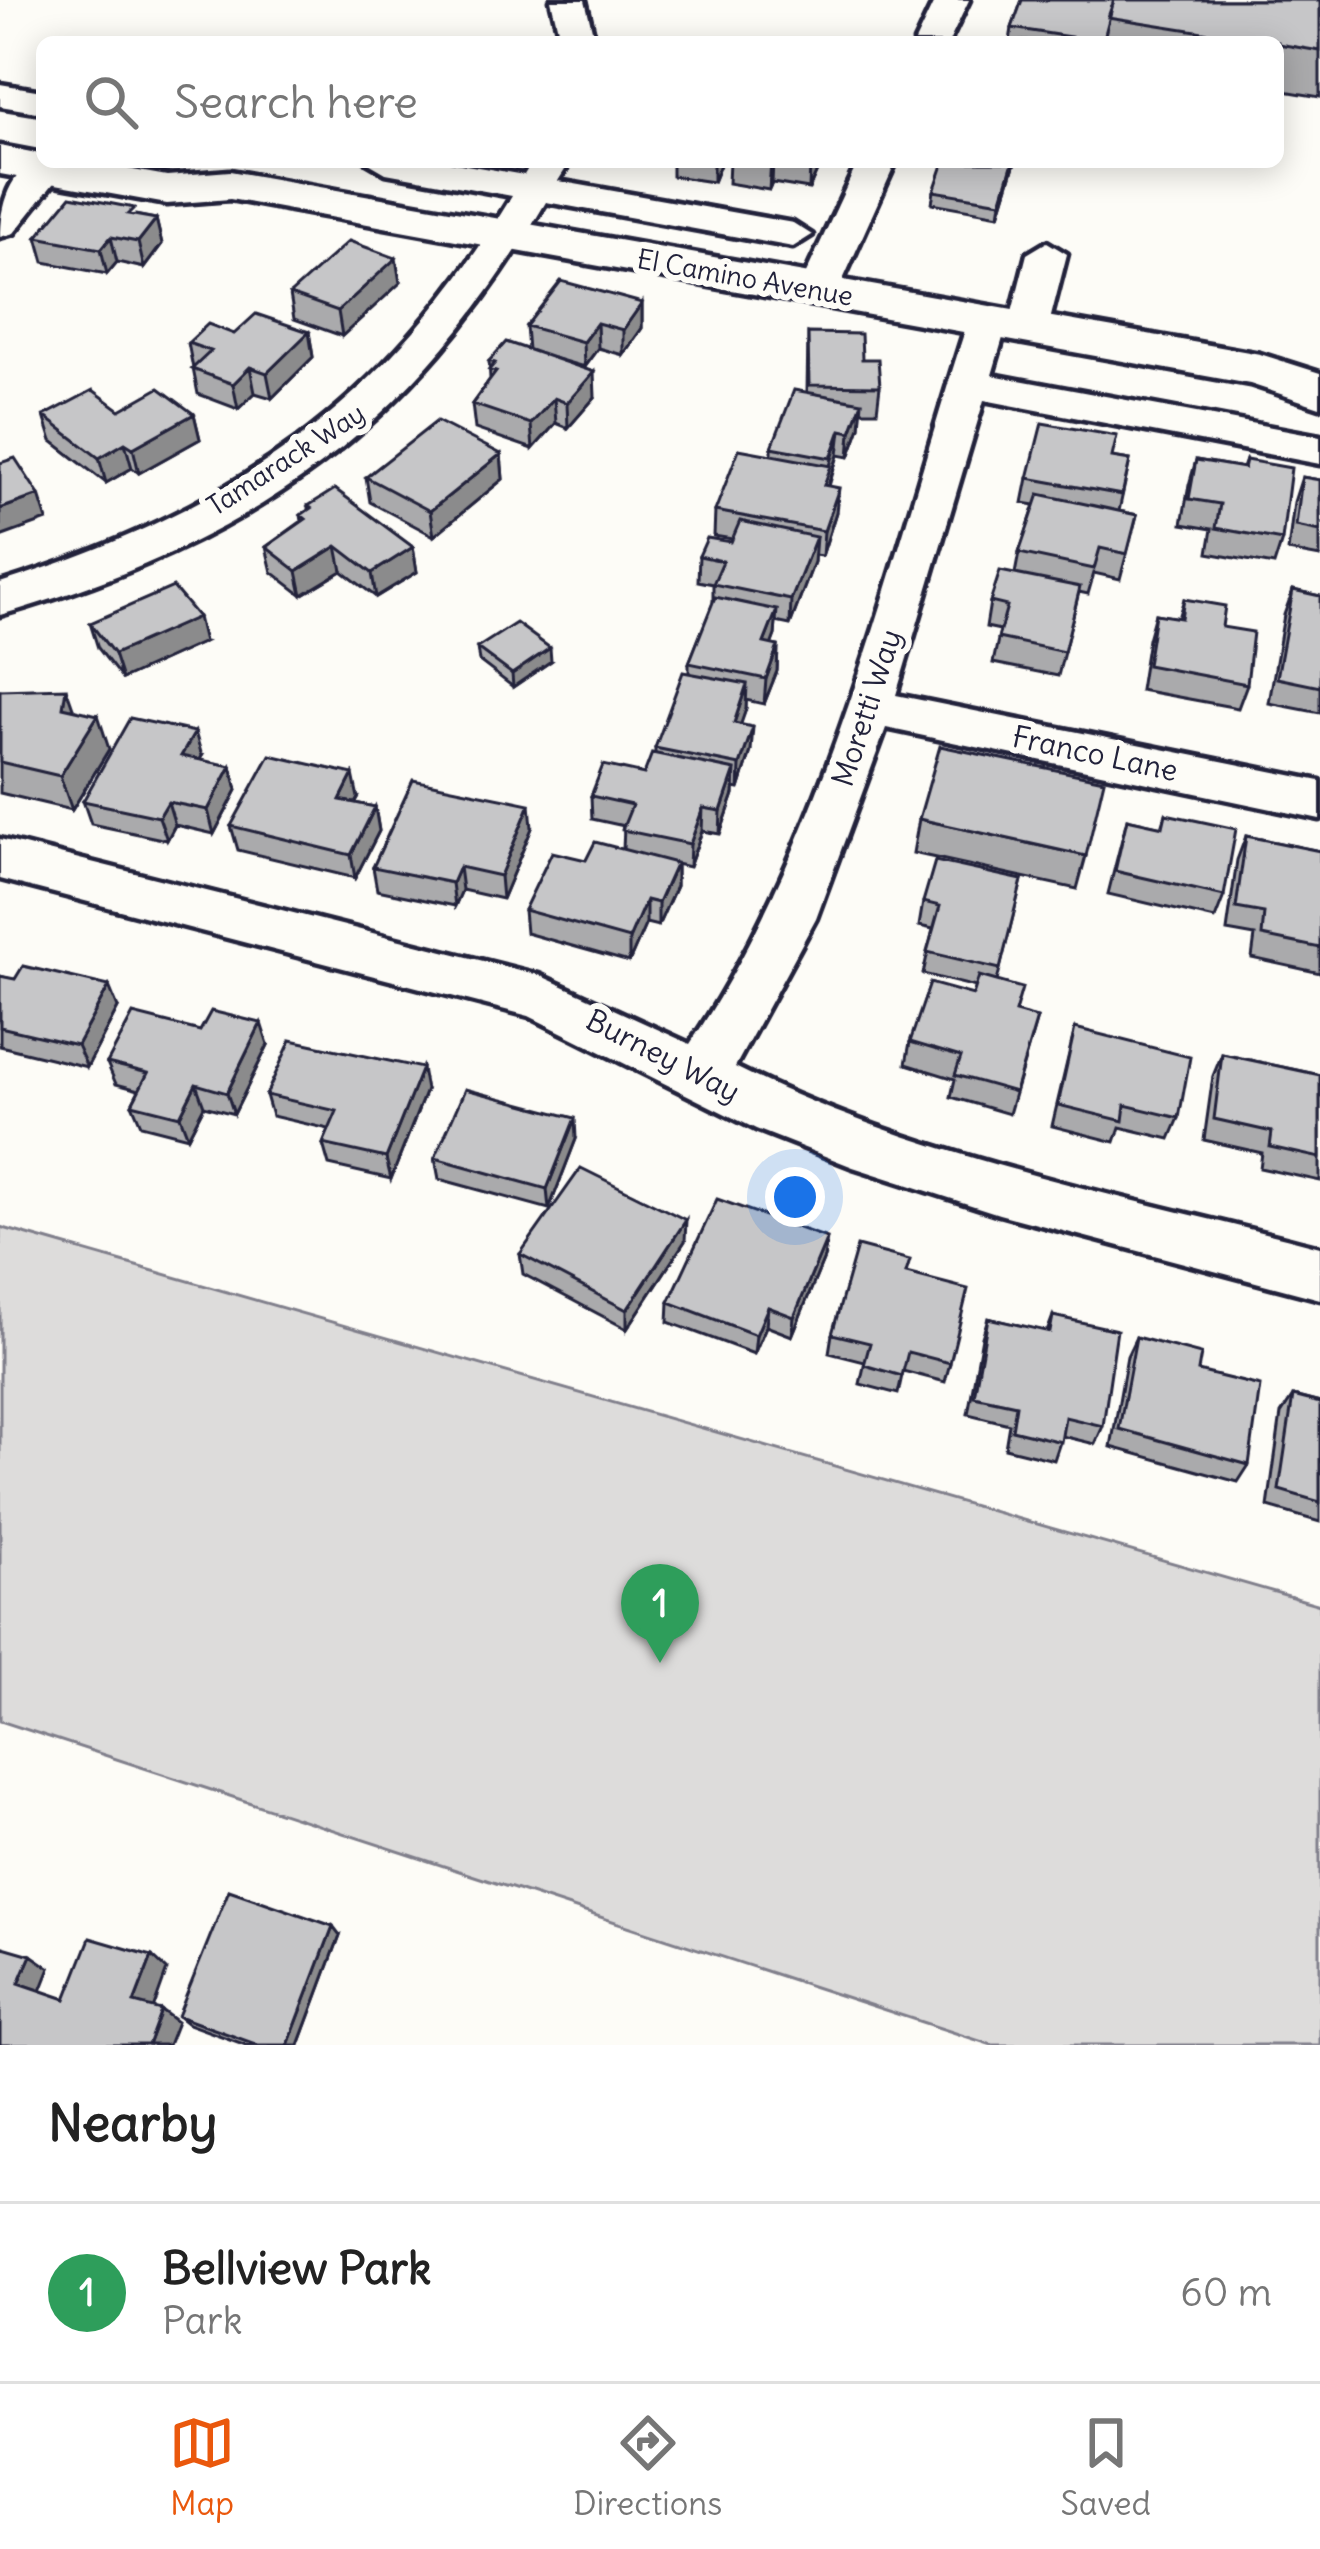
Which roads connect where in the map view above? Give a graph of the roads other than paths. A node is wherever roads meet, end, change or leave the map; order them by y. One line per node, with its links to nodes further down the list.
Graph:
1 (568, 0): 3 (street)
2 (952, 0): 4 (street)
3 (577, 36)
4 (935, 36)
5 (0, 95): 6 (street)
6 (36, 102)
7 (0, 125): 8 (main road, El Camino Avenue)
8 (36, 146)
9 (36, 153): 10 (main road, El Camino Avenue)
10 (0, 160)
11 (36, 164): 17 (street)
12 (98, 168): 15 (main road, El Camino Avenue)
13 (458, 168): 16 (street)
14 (874, 168): 21 (street)
15 (212, 174): 18 (main road, El Camino Avenue)
16 (543, 175): 18 (street, Tamarack Way); 19 (street)
17 (0, 225)
18 (507, 235): 21 (main road, El Camino Avenue); 28 (street, Tamarack Way)
19 (793, 235)
20 (1047, 254): 22 (street, Moretti Way)
21 (818, 291): 22 (main road, El Camino Avenue)
22 (1008, 325): 24 (main road, El Camino Avenue); 25 (street, Moretti Way)
23 (1320, 368): 24 (main road, El Camino Avenue)
24 (1260, 370): 26 (main road, El Camino Avenue)
25 (968, 384): 27 (street); 29 (street, Moretti Way)
26 (1320, 391)
27 (1320, 451)
28 (0, 599)
29 (869, 707): 30 (street, Franco Lane); 32 (street, Moretti Way)
30 (1320, 800)
31 (0, 859): 32 (street, Burney Way)
32 (700, 1075): 33 (street, Burney Way)
33 (1320, 1273)

